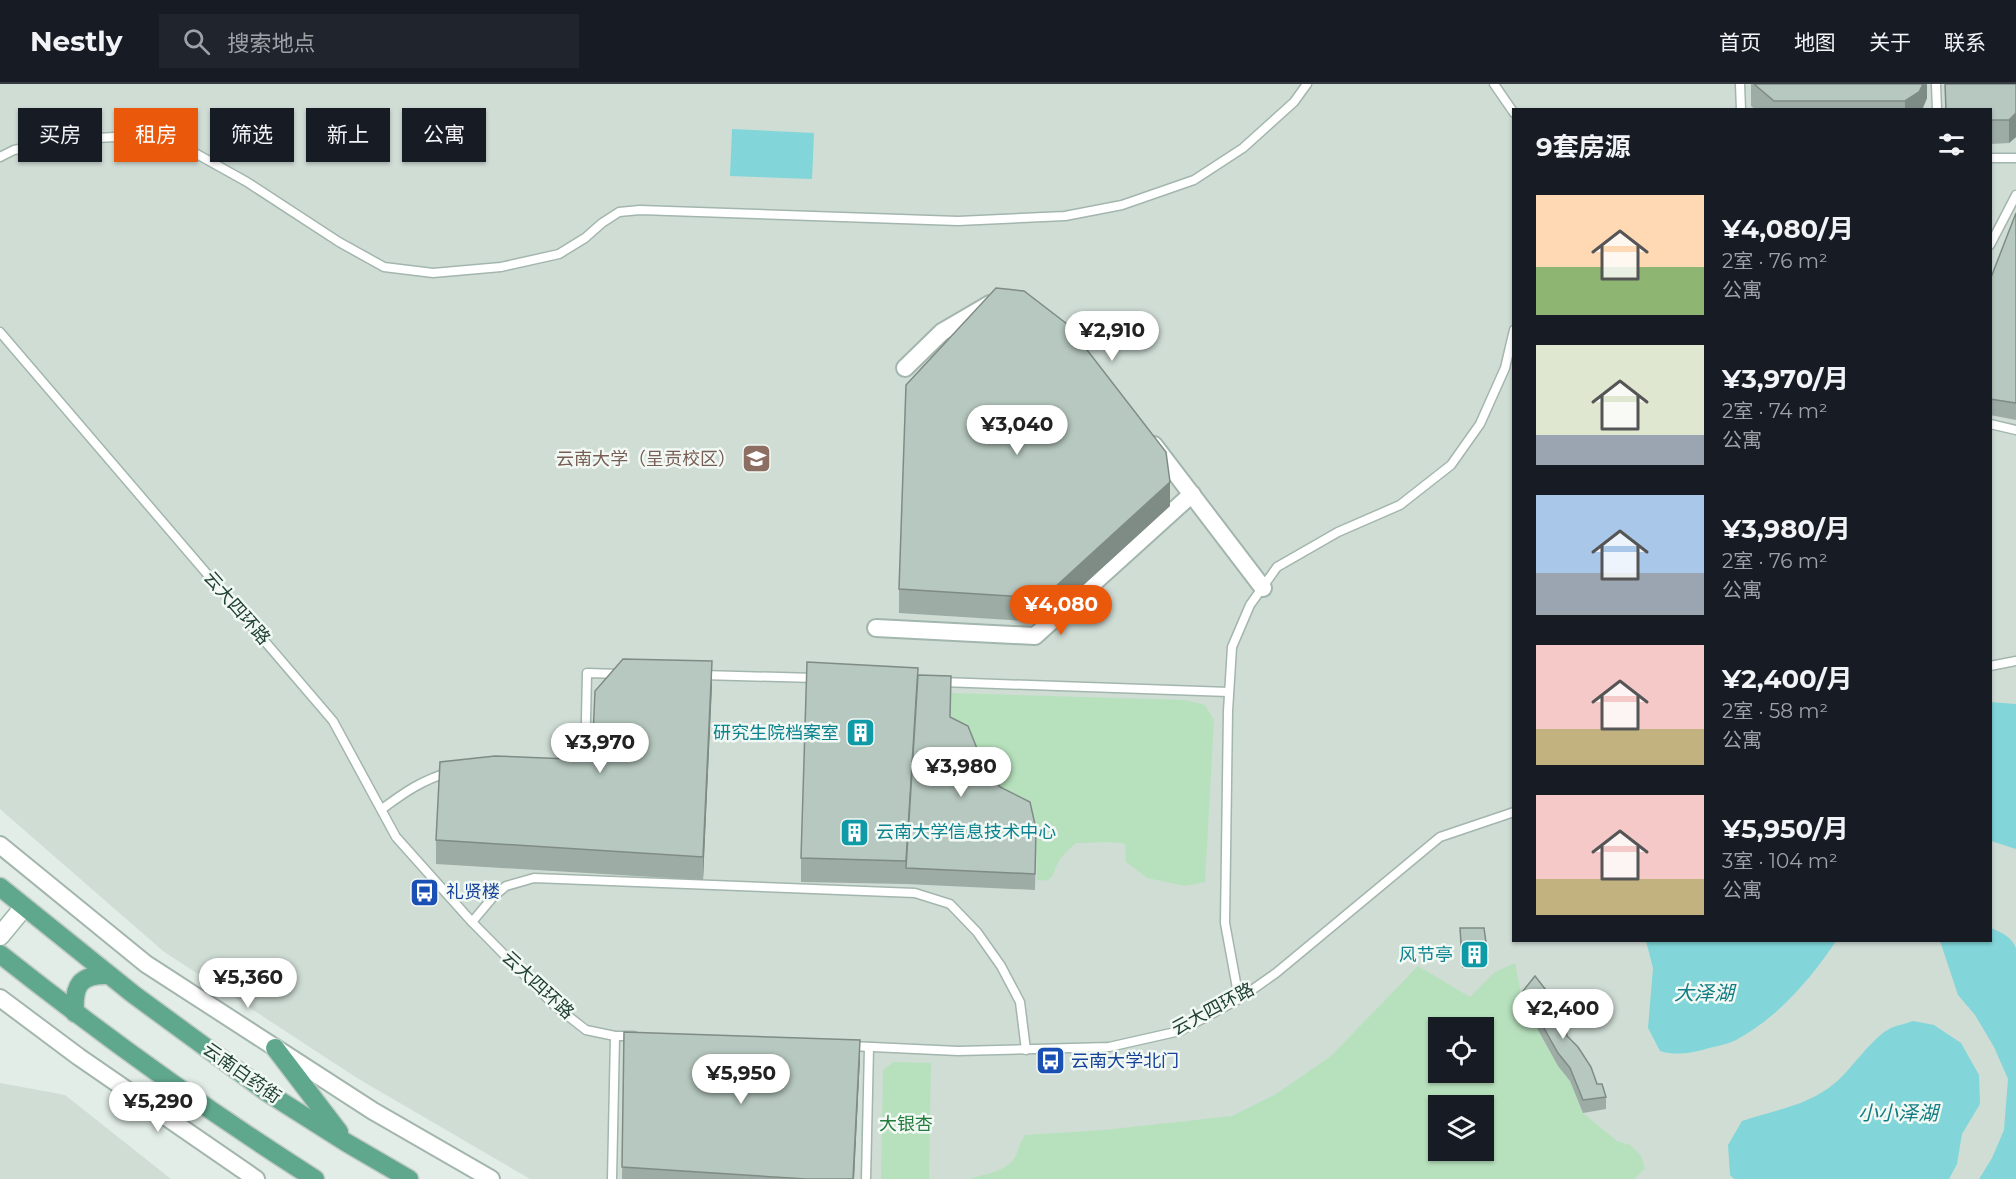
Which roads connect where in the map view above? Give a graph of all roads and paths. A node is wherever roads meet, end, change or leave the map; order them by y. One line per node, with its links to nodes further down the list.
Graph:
1 (1307, 84): 8 (lane)
2 (1494, 84): 7 (lane)
3 (1740, 84): 5 (lane)
4 (1936, 84): 6 (lane)
5 (1741, 108)
6 (1936, 108)
7 (1512, 109)
8 (0, 157)
9 (1992, 158): 10 (lane)
10 (2016, 159)
11 (2016, 195): 12 (lane)
12 (1992, 241)
13 (1010, 304): 16 (street)
14 (0, 332): 32 (lane, 云大四环路)
15 (1512, 338): 21 (lane)
16 (905, 368)
17 (1992, 424): 18 (lane)
18 (2016, 429)
19 (1145, 434): 20 (street)
20 (1192, 494): 21 (street); 22 (street)
21 (1263, 588): 29 (lane)
22 (876, 628)
23 (2016, 661): 24 (lane)
24 (1992, 666)
25 (632, 674): 30 (lane)
26 (688, 675): 27 (lane)
27 (827, 678)
28 (933, 682): 29 (lane)
29 (1229, 692): 42 (lane)
30 (574, 765)
31 (460, 769): 32 (lane)
32 (382, 810): 37 (lane, 云大四环路)
33 (1512, 813): 42 (lane, 云大四环路)
34 (0, 845): 48 (street)
35 (1, 892): 36 (main road, 云南白药街)
36 (24, 907): 38 (main road); 40 (main road, 云南白药街)
37 (472, 922): 44 (lane, 云大四环路); 49 (lane)
38 (0, 936)
39 (0, 954): 43 (main road)
40 (109, 975): 43 (main road); 50 (main road, 云南白药街)
41 (0, 998): 51 (street)
42 (1239, 999): 49 (lane, 云大四环路)
43 (75, 1013): 52 (main road)
44 (615, 1036): 45 (lane, 云大四环路); 55 (lane)
45 (638, 1036)
46 (846, 1045): 47 (lane, 云大四环路)
47 (869, 1047): 49 (lane, 云大四环路); 56 (lane)
48 (275, 1048): 50 (main road); 54 (street)
49 (1026, 1050)
50 (347, 1143): 53 (main road, 云南白药街)
51 (256, 1179)
52 (315, 1179)
53 (409, 1179)
54 (491, 1179)
55 (612, 1179)
56 (866, 1179)

